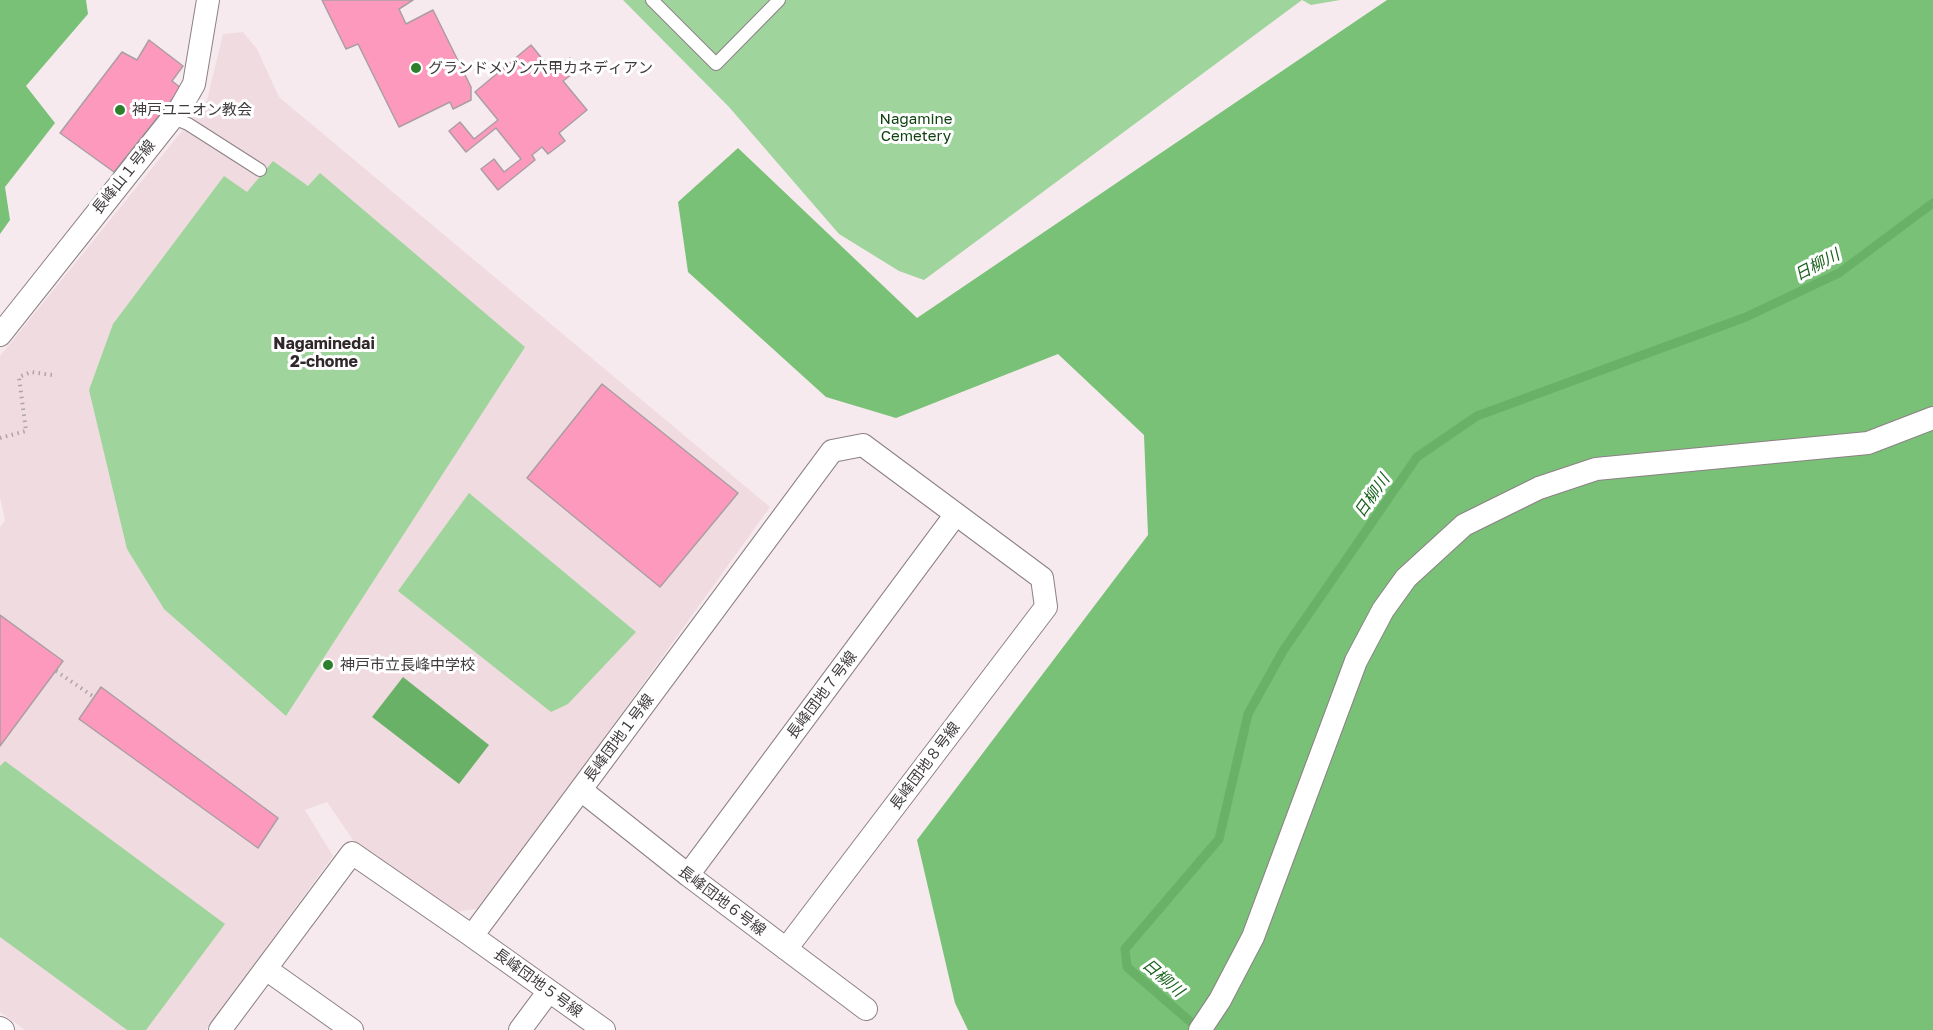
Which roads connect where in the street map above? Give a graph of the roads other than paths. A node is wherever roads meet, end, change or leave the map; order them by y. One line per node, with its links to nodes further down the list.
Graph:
1 (208, 0): 4 (street, 長峰山１号線)
2 (652, 0): 3 (lane)
3 (779, 0)
4 (173, 118): 5 (lane); 6 (street, 長峰山１号線)
5 (260, 170)
6 (0, 335)
7 (1933, 418): 17 (street)
8 (956, 514): 9 (street, 長峰団地１号線); 10 (street, 長峰団地１号線); 11 (street, 長峰団地７号線)
9 (1042, 578): 13 (street, 長峰団地８号線)
10 (581, 790): 11 (street, 長峰団地６号線); 12 (street, 長峰団地１号線)
11 (688, 875): 13 (street, 長峰団地６号線)
12 (472, 936): 14 (street); 15 (street, 長峰団地５号線)
13 (786, 949): 16 (street, 長峰団地６号線)
14 (266, 969): 18 (street); 19 (street)
15 (549, 991): 20 (street); 21 (street, 長峰団地５号線)
16 (866, 1009)
17 (1206, 1022)
18 (219, 1030)
19 (352, 1030)
20 (520, 1030)
21 (604, 1030)

